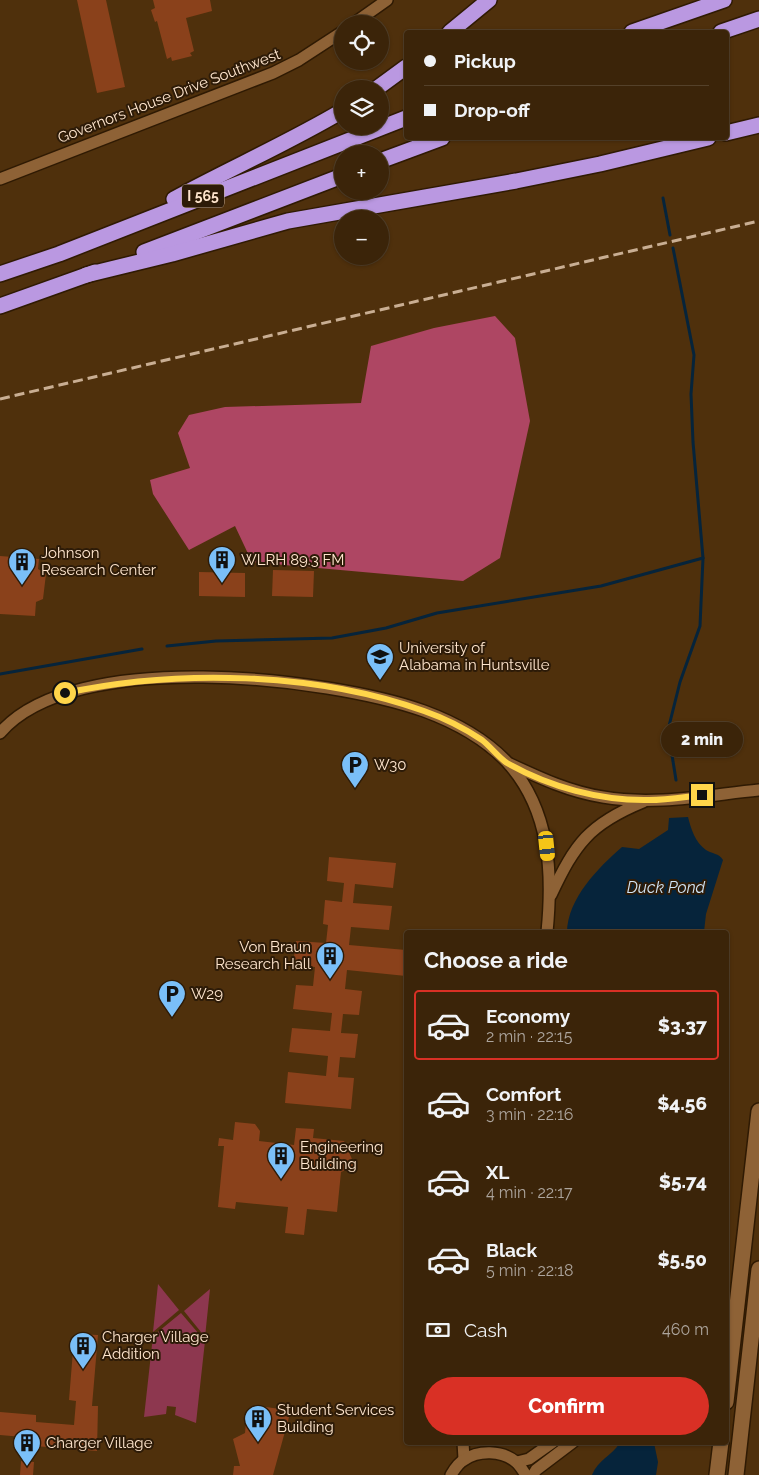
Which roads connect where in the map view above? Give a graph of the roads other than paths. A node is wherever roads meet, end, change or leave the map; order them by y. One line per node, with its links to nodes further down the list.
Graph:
1 (387, 0): 4 (street)
2 (490, 0): 6 (highway)
3 (724, 0): 7 (highway)
4 (366, 15)
5 (759, 20): 8 (highway)
6 (452, 30)
7 (638, 30)
8 (727, 30)
9 (334, 37): 21 (street, Governors House Drive Southwest)
10 (404, 68): 11 (highway)
11 (388, 80)
12 (334, 116): 23 (highway)
13 (404, 119): 23 (highway, I 565)
14 (759, 125): 15 (highway)
15 (729, 133)
16 (729, 134): 17 (highway)
17 (759, 134)
18 (437, 140): 20 (highway)
19 (699, 140): 25 (highway)
20 (389, 159)
21 (0, 179)
22 (334, 179): 25 (highway, I 565)
23 (122, 228): 24 (highway, I 565)
24 (0, 274)
25 (86, 275): 26 (highway, I 565)
26 (0, 306)
27 (0, 733): 28 (street)
28 (506, 762): 30 (street); 31 (street)
29 (759, 790): 30 (street)
30 (648, 800): 31 (street)
31 (550, 897): 32 (street)
32 (547, 930)
33 (759, 1111): 35 (main road)
34 (759, 1269): 37 (main road)
35 (729, 1360)
36 (729, 1406): 37 (street)
37 (743, 1408): 51 (main road)
38 (464, 1445): 45 (street)
39 (549, 1445): 46 (street)
40 (569, 1445): 49 (street)
41 (713, 1445): 44 (main road)
42 (721, 1445): 44 (main road)
43 (477, 1448): 45 (street); 46 (street)
44 (719, 1458): 50 (main road)
45 (464, 1459): 47 (street)
46 (517, 1462): 48 (street)
47 (450, 1475)
48 (526, 1475)
49 (533, 1475)
50 (717, 1475)
51 (736, 1475)

